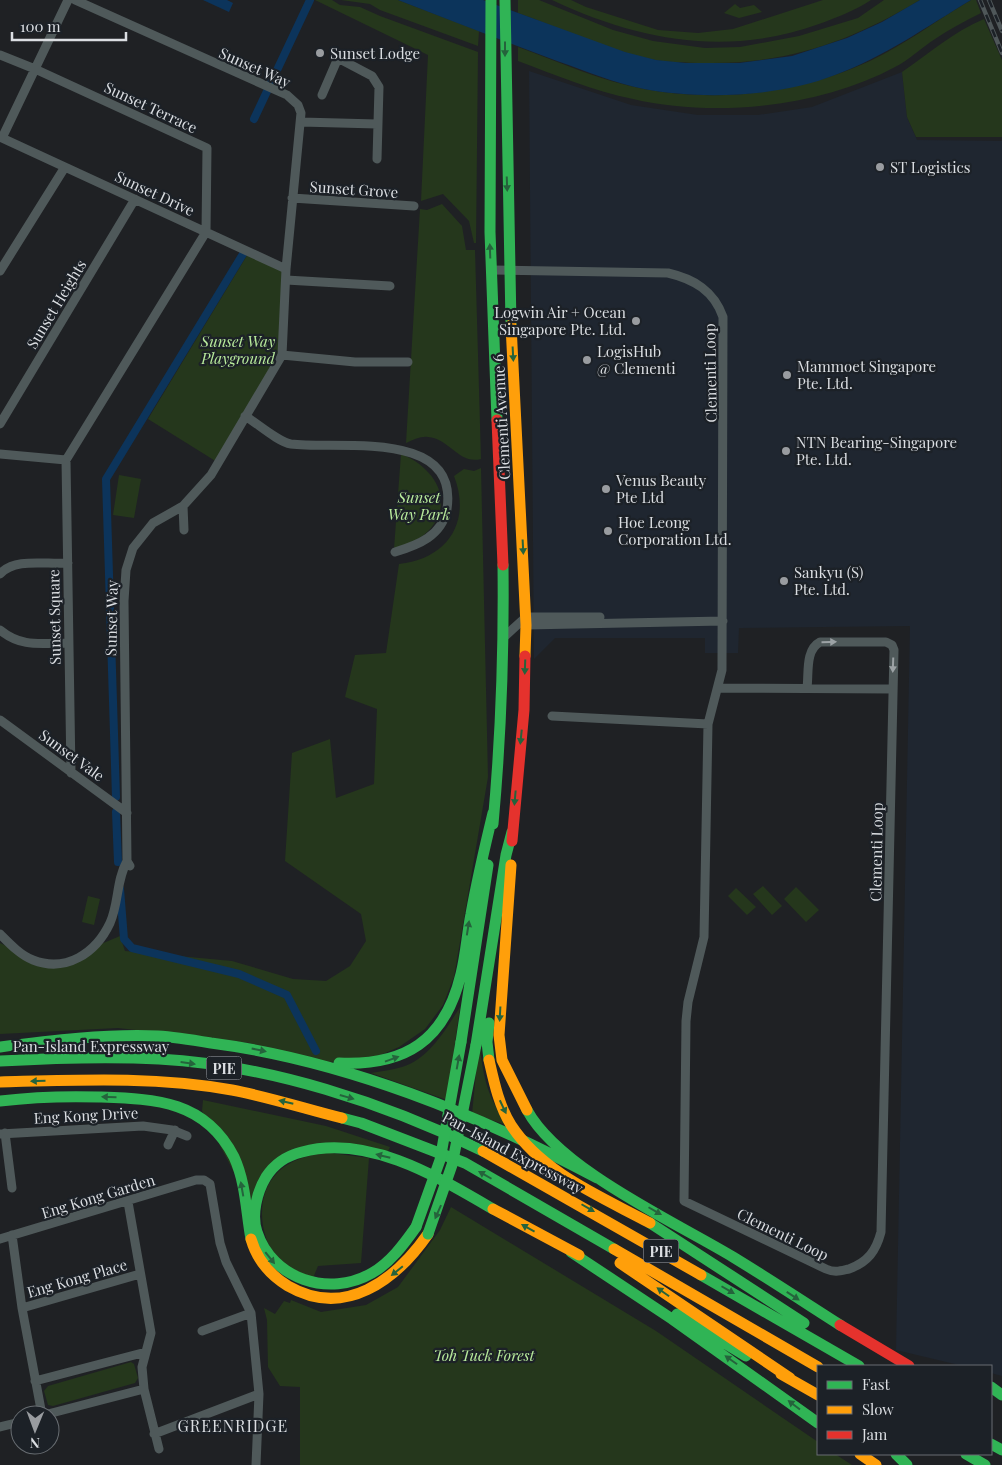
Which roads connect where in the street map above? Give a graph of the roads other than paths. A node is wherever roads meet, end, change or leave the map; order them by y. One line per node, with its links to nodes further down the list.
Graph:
1 (68, 0): 6 (street)
2 (75, 0): 8 (street, Sunset Way)
3 (491, 0): 18 (main road, Clementi Avenue 6, one-way to 3)
4 (505, 0): 19 (main road, Clementi Avenue 6, one-way to 19)
5 (0, 55): 6 (street)
6 (35, 69): 10 (street); 16 (street, Sunset Terrace)
7 (322, 95): 9 (street)
8 (301, 122): 9 (street); 13 (street)
9 (377, 124): 11 (street)
10 (1, 138): 12 (street, Sunset Drive)
11 (376, 159)
12 (65, 167): 14 (street, Sunset Drive); 20 (street)
13 (292, 198): 15 (street, Sunset Grove); 17 (street)
14 (135, 200): 16 (street, Sunset Drive); 26 (street, Sunset Heights)
15 (414, 206)
16 (206, 232): 17 (street, Sunset Drive); 28 (street)
17 (286, 269): 21 (street)
18 (491, 270): 19 (street, Clementi Loop); 37 (main road, Clementi Avenue 6)
19 (510, 270): 34 (main road, Clementi Avenue 6, one-way to 34); 35 (street, Clementi Loop)
20 (0, 271)
21 (286, 280): 22 (street); 23 (street, Sunset Way)
22 (390, 286)
23 (282, 354): 24 (street); 25 (street, Sunset Way)
24 (408, 362)
25 (245, 416): 29 (street, Sunset Way); 31 (street)
26 (0, 424)
27 (0, 454): 28 (street)
28 (66, 460): 32 (street, Sunset Square)
29 (183, 506): 30 (street); 46 (street, Sunset Way)
30 (184, 530)
31 (395, 552)
32 (68, 563): 33 (street); 38 (street, Sunset Square)
33 (0, 574)
34 (526, 621): 35 (street); 37 (street); 48 (main road, Clementi Avenue 6, one-way to 48)
35 (723, 621): 39 (street, Clementi Loop)
36 (0, 630): 38 (street)
37 (504, 637): 47 (main road, Clementi Avenue 6)
38 (68, 643): 45 (street, Sunset Square)
39 (718, 688): 40 (street); 44 (street, Clementi Loop)
40 (807, 688): 41 (street); 41 (street, Clementi Loop, one-way to 41)
41 (893, 689): 44 (street, Clementi Loop)
42 (552, 716): 44 (street)
43 (0, 720): 45 (street, Sunset Vale)
44 (708, 724)
45 (71, 773): 46 (street, Sunset Vale)
46 (127, 813): 49 (street, Sunset Way)
47 (493, 813): 53 (main road, one-way to 47); 66 (main road, one-way to 47, bridge)
48 (512, 832): 50 (main road); 55 (main road, one-way to 55, bridge)
49 (0, 934)
50 (503, 947): 60 (main road, one-way to 60); 72 (main road, one-way to 72, bridge)
51 (0, 1047): 53 (main road, one-way to 53)
52 (0, 1061): 72 (main road, Pan-Island Expressway / PIE, one-way to 72)
53 (309, 1061): 60 (main road)
54 (0, 1082): 63 (main road, PIE, one-way to 54)
55 (0, 1101)
56 (174, 1130): 57 (street, Eng Kong Drive); 58 (street, Eng Kong Drive); 59 (street)
57 (2, 1133): 61 (street)
58 (188, 1136)
59 (168, 1145)
60 (597, 1178): 73 (main road, one-way to 73)
61 (12, 1188)
62 (128, 1202): 64 (street, Eng Kong Garden); 67 (street, Eng Kong Place); 69 (street, Eng Kong Garden)
63 (557, 1218): 74 (main road, PIE); 75 (main road, one-way to 63)
64 (12, 1235): 65 (street, Eng Kong Garden); 68 (street, Eng Kong Place)
65 (0, 1239)
66 (571, 1252): 75 (main road); 82 (main road, one-way to 66)
67 (140, 1274): 68 (street, Eng Kong Place); 71 (street, Eng Kong Place)
68 (22, 1308): 76 (street, Eng Kong Place)
69 (251, 1313): 70 (street); 78 (street)
70 (202, 1331)
71 (146, 1352): 76 (street); 77 (street, Eng Kong Place)
72 (855, 1364)
73 (907, 1365)
74 (817, 1366)
75 (790, 1378): 79 (main road)
76 (35, 1381): 80 (street, Eng Kong Place)
77 (144, 1389): 81 (street, Eng Kong Place); 83 (street, Eng Kong Place)
78 (259, 1394): 83 (street); 88 (street)
79 (817, 1394)
80 (41, 1405)
81 (60, 1411)
82 (817, 1422)
83 (154, 1434): 84 (street, Eng Kong Place)
84 (159, 1449)
85 (861, 1455): 89 (main road)
86 (897, 1455): 90 (main road)
87 (968, 1455): 91 (main road)
88 (256, 1465)
89 (876, 1465)
90 (907, 1465)
91 (985, 1465)

